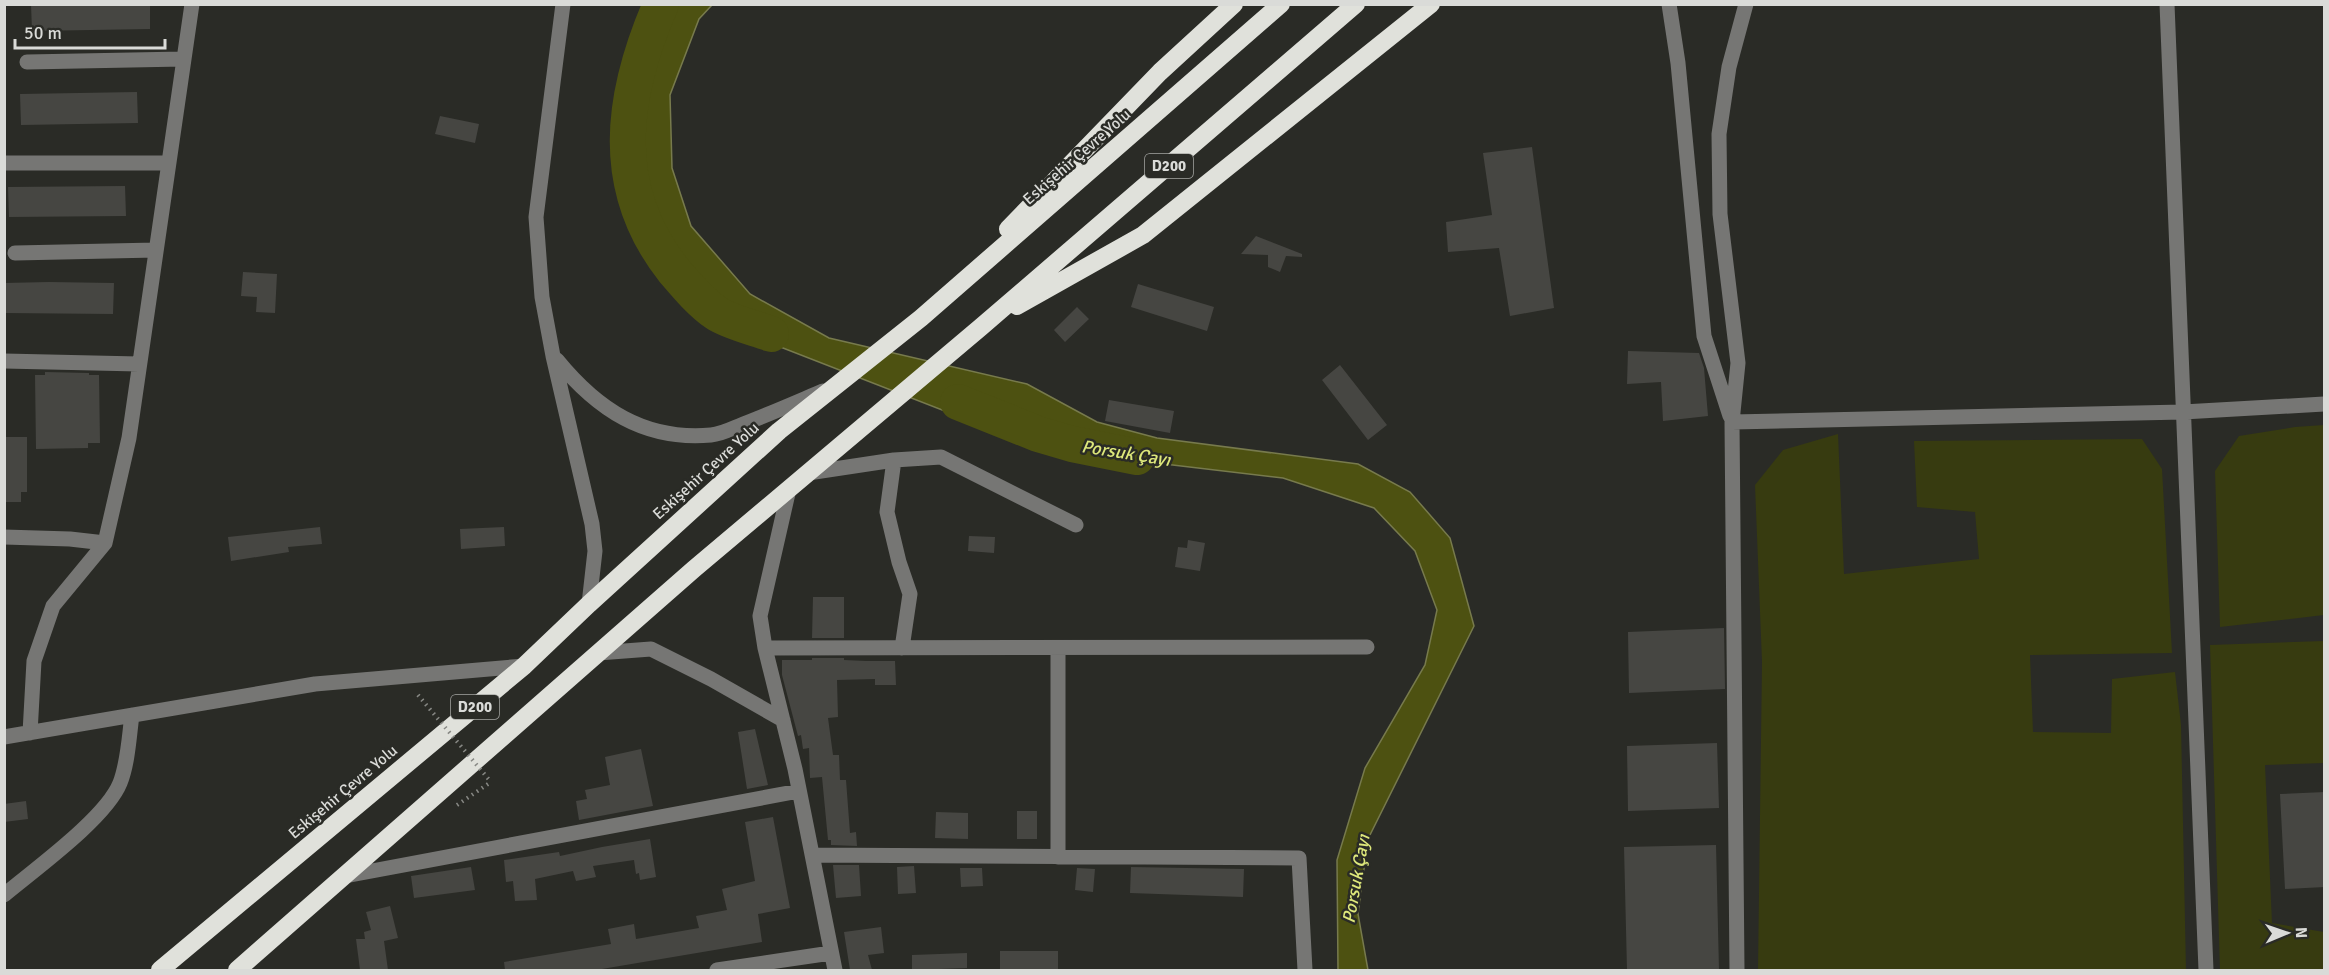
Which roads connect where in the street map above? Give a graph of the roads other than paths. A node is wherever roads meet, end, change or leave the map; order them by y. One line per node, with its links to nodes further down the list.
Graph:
1 (192, 4): 10 (street)
2 (563, 4): 18 (street)
3 (1234, 4): 16 (highway)
4 (1281, 4): 16 (highway, Eskişehir Çevre Yolu / D200)
5 (1356, 4): 17 (highway, D200)
6 (1431, 4): 17 (highway)
7 (1669, 4): 24 (street)
8 (1746, 4): 24 (street)
9 (2167, 4): 23 (street)
10 (183, 59): 11 (street); 13 (street)
11 (27, 62)
12 (4, 163): 13 (street)
13 (168, 163): 14 (street)
14 (156, 250): 15 (street); 20 (street)
15 (15, 253)
16 (921, 318): 21 (highway, Eskişehir Çevre Yolu / D200)
17 (981, 327): 26 (highway, D200)
18 (553, 356): 21 (street); 31 (street)
19 (4, 361): 20 (street)
20 (139, 364): 30 (street)
21 (834, 386): 31 (highway, Eskişehir Çevre Yolu / D200)
22 (2325, 404): 23 (street)
23 (2183, 412): 24 (street); 54 (street)
24 (1732, 422): 53 (street)
25 (894, 460): 26 (street); 28 (street); 34 (street)
26 (808, 472): 27 (highway, D200)
27 (789, 489): 33 (street); 36 (highway, D200)
28 (1076, 525)
29 (4, 537): 30 (street)
30 (105, 543): 40 (street)
31 (589, 604): 37 (highway, Eskişehir Çevre Yolu / D200)
32 (1367, 647): 35 (street)
33 (765, 648): 34 (street); 39 (street)
34 (902, 648): 35 (street)
35 (1058, 648): 44 (street)
36 (598, 653): 39 (street); 45 (highway, D200)
37 (524, 666): 38 (street); 48 (highway, Eskişehir Çevre Yolu / D200)
38 (132, 716): 40 (street); 46 (street)
39 (783, 720): 42 (street)
40 (30, 733): 41 (street)
41 (4, 737)
42 (800, 791): 43 (street); 45 (street)
43 (812, 855): 44 (street); 47 (street)
44 (1058, 857): 52 (street)
45 (345, 876): 49 (highway, D200)
46 (4, 894)
47 (831, 953): 50 (street); 51 (street)
48 (160, 970)
49 (237, 970)
50 (717, 970)
51 (835, 970)
52 (1305, 970)
53 (1737, 970)
54 (2206, 970)

